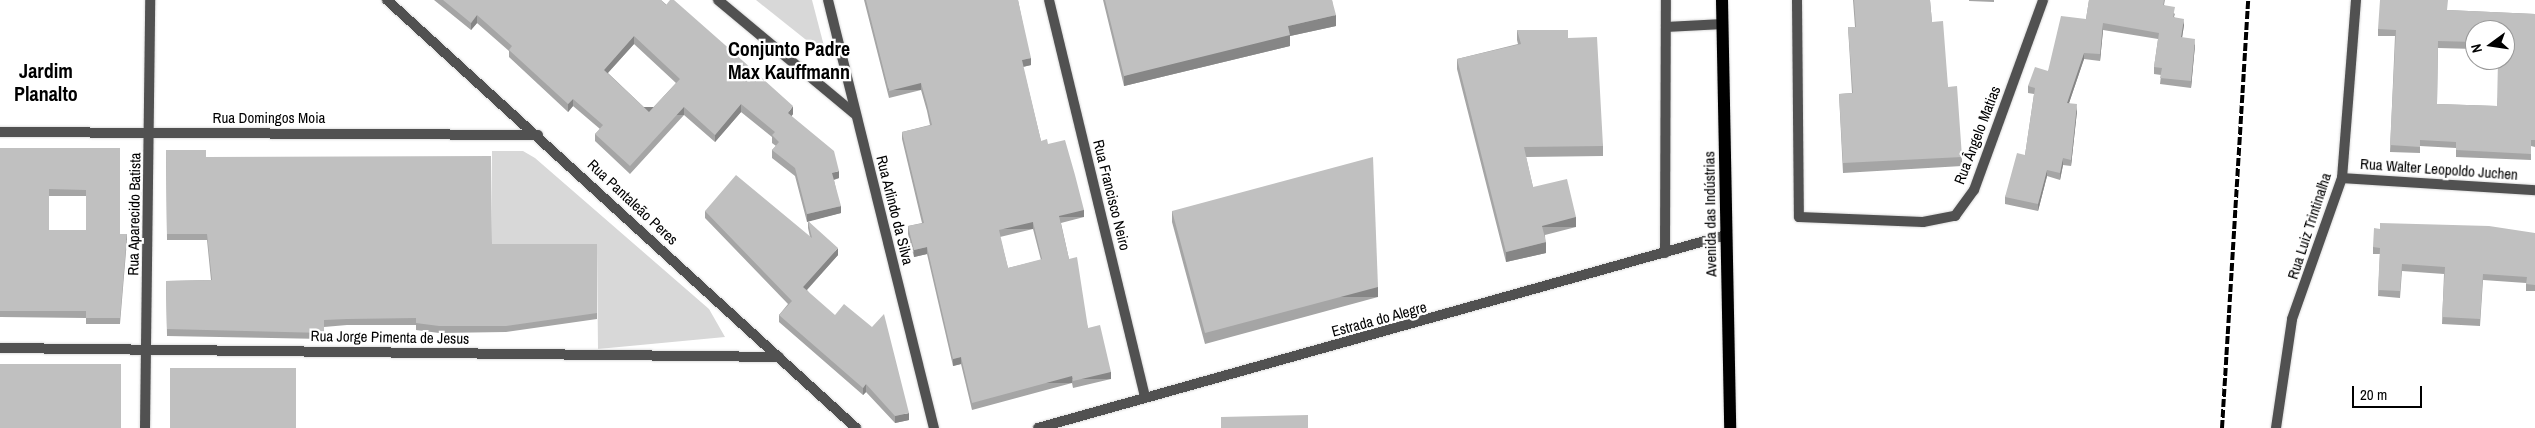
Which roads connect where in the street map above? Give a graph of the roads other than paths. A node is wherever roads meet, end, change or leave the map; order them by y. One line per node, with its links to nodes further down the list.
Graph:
1 (150, 0): 15 (street, Rua Aparecido Batista)
2 (386, 0): 16 (street, Rua Pantaleão Peres)
3 (718, 0): 13 (street)
4 (828, 0): 13 (street, Rua Arlindo da Silva)
5 (1049, 0): 24 (street, Rua Francisco Neiro)
6 (1666, 0): 12 (street)
7 (1722, 0): 11 (main road, Avenida das Indústrias)
8 (1797, 0): 9 (street, Rua Ângelo Matias)
9 (2043, 0)
10 (2356, 0): 17 (street, Rua Luiz Trintinalha)
11 (1723, 24): 12 (street); 19 (main road, Avenida das Indústrias)
12 (1666, 27): 20 (street)
13 (855, 114): 27 (street, Rua Arlindo da Silva)
14 (0, 132): 15 (street, Rua Domingos Moia)
15 (150, 132): 16 (street, Rua Domingos Moia); 22 (street, Rua Aparecido Batista)
16 (538, 134): 23 (street, Rua Pantaleão Peres)
17 (2342, 178): 18 (street, Rua Walter Leopoldo Juchen); 30 (street, Rua Luiz Trintinalha)
18 (2535, 190)
19 (1726, 235): 20 (street, Estrada do Alegre); 29 (main road, Avenida das Indústrias)
20 (1665, 253): 24 (street, Estrada do Alegre)
21 (0, 348): 22 (street, Rua Jorge Pimenta de Jesus)
22 (147, 350): 23 (street, Rua Jorge Pimenta de Jesus); 25 (street, Rua Aparecido Batista)
23 (779, 357): 26 (street, Rua Pantaleão Peres)
24 (1145, 397): 28 (street, Estrada do Alegre)
25 (146, 428)
26 (856, 428)
27 (934, 428)
28 (1038, 428)
29 (1730, 428)
30 (2276, 428)

